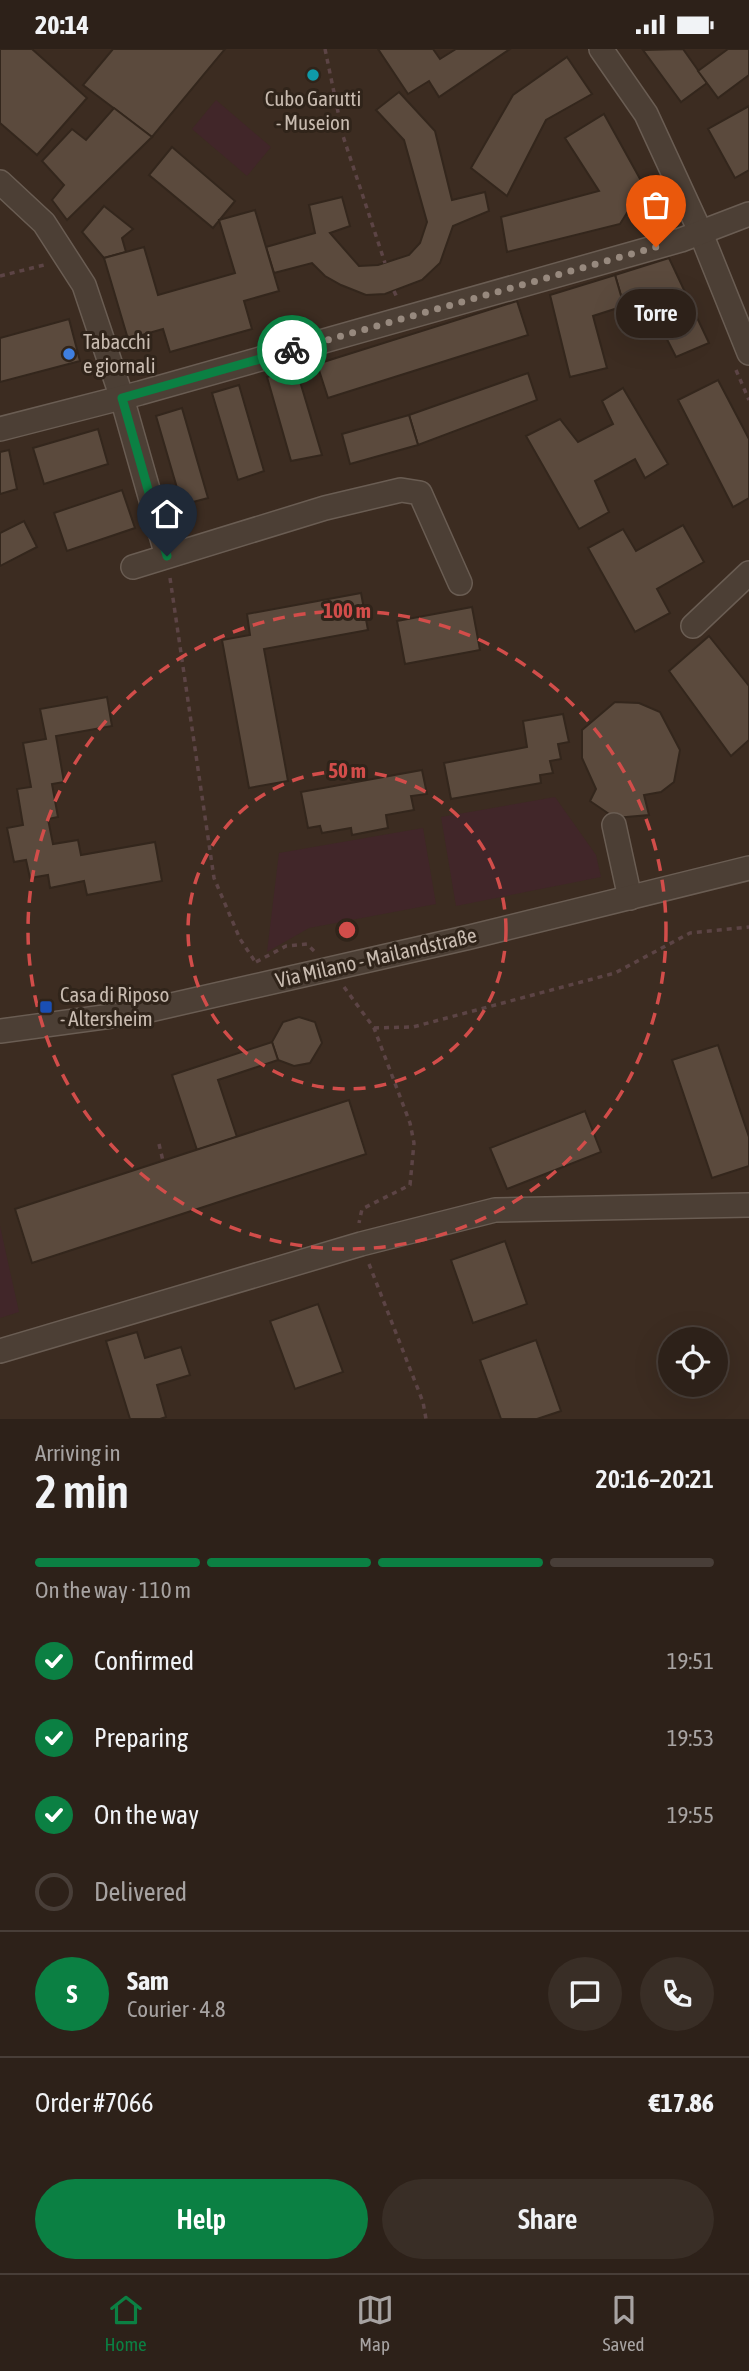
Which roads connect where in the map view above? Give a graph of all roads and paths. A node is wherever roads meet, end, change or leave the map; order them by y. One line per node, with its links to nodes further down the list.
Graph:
1 (325, 49): 7 (path)
2 (601, 49): 5 (street)
3 (0, 182): 6 (street)
4 (749, 214): 5 (street)
5 (700, 231): 9 (street); 10 (street)
6 (67, 259): 8 (path); 10 (street)
7 (385, 263)
8 (0, 277)
9 (749, 353)
10 (122, 398): 11 (street); 12 (street)
11 (0, 429)
12 (167, 556): 13 (street); 15 (street); 22 (path)
13 (133, 567)
14 (749, 573): 16 (street)
15 (460, 583)
16 (692, 626)
17 (614, 825): 19 (street)
18 (749, 868): 19 (street, Via Milano - Mailandstraße)
19 (630, 898): 21 (street, Via Milano - Mailandstraße)
20 (749, 927): 23 (path)
21 (331, 969): 22 (street, Via Milano - Mailandstraße); 23 (path)
22 (268, 983): 24 (street, Via Milano - Mailandstraße)
23 (374, 1028): 28 (path)
24 (0, 1031)
25 (159, 1144): 26 (path)
26 (163, 1161)
27 (749, 1205): 28 (street)
28 (361, 1244): 29 (street); 30 (path)
29 (0, 1351)
30 (426, 1419)

